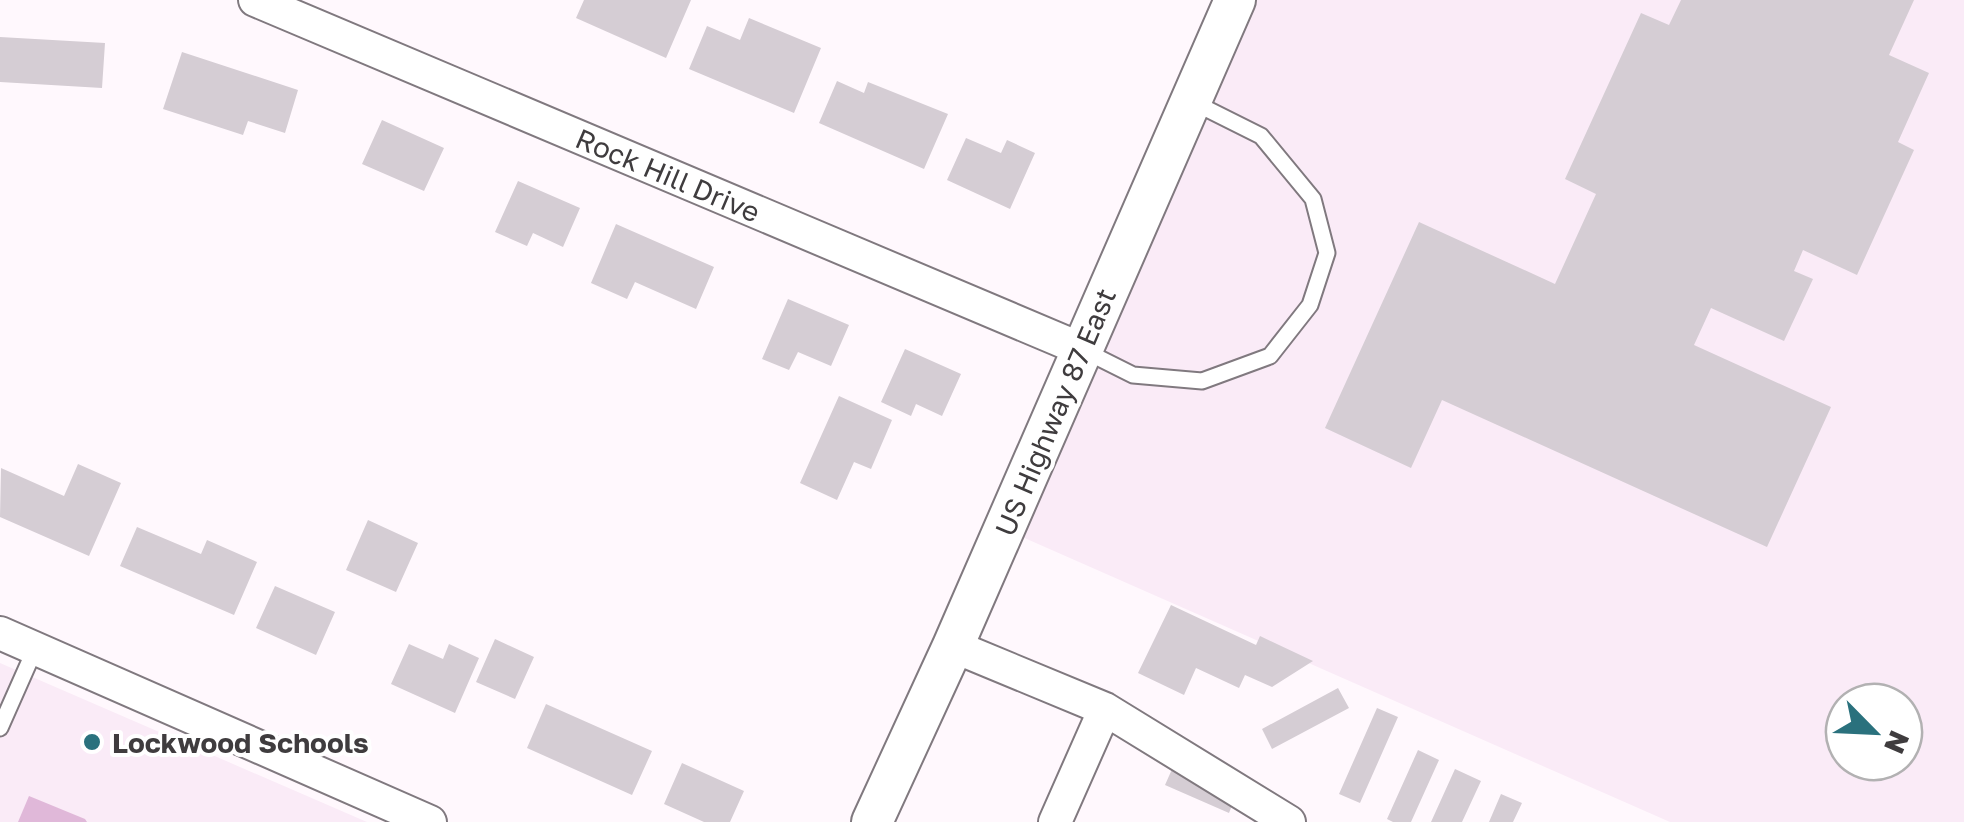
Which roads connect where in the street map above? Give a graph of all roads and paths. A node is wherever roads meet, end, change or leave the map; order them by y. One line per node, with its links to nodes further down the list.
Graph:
1 (254, 0): 4 (street, Rock Hill Drive)
2 (1235, 0): 3 (street, US Highway 87 East)
3 (1191, 101): 4 (street, US Highway 87 East); 4 (lane)
4 (1081, 350): 6 (street, US Highway 87 East)
5 (0, 634): 7 (street)
6 (953, 646): 8 (street); 11 (street, US Highway 87 East)
7 (35, 649): 9 (lane); 10 (street)
8 (1106, 709): 12 (street); 13 (street)
9 (0, 728)
10 (430, 822)
11 (872, 822)
12 (1056, 822)
13 (1289, 822)

